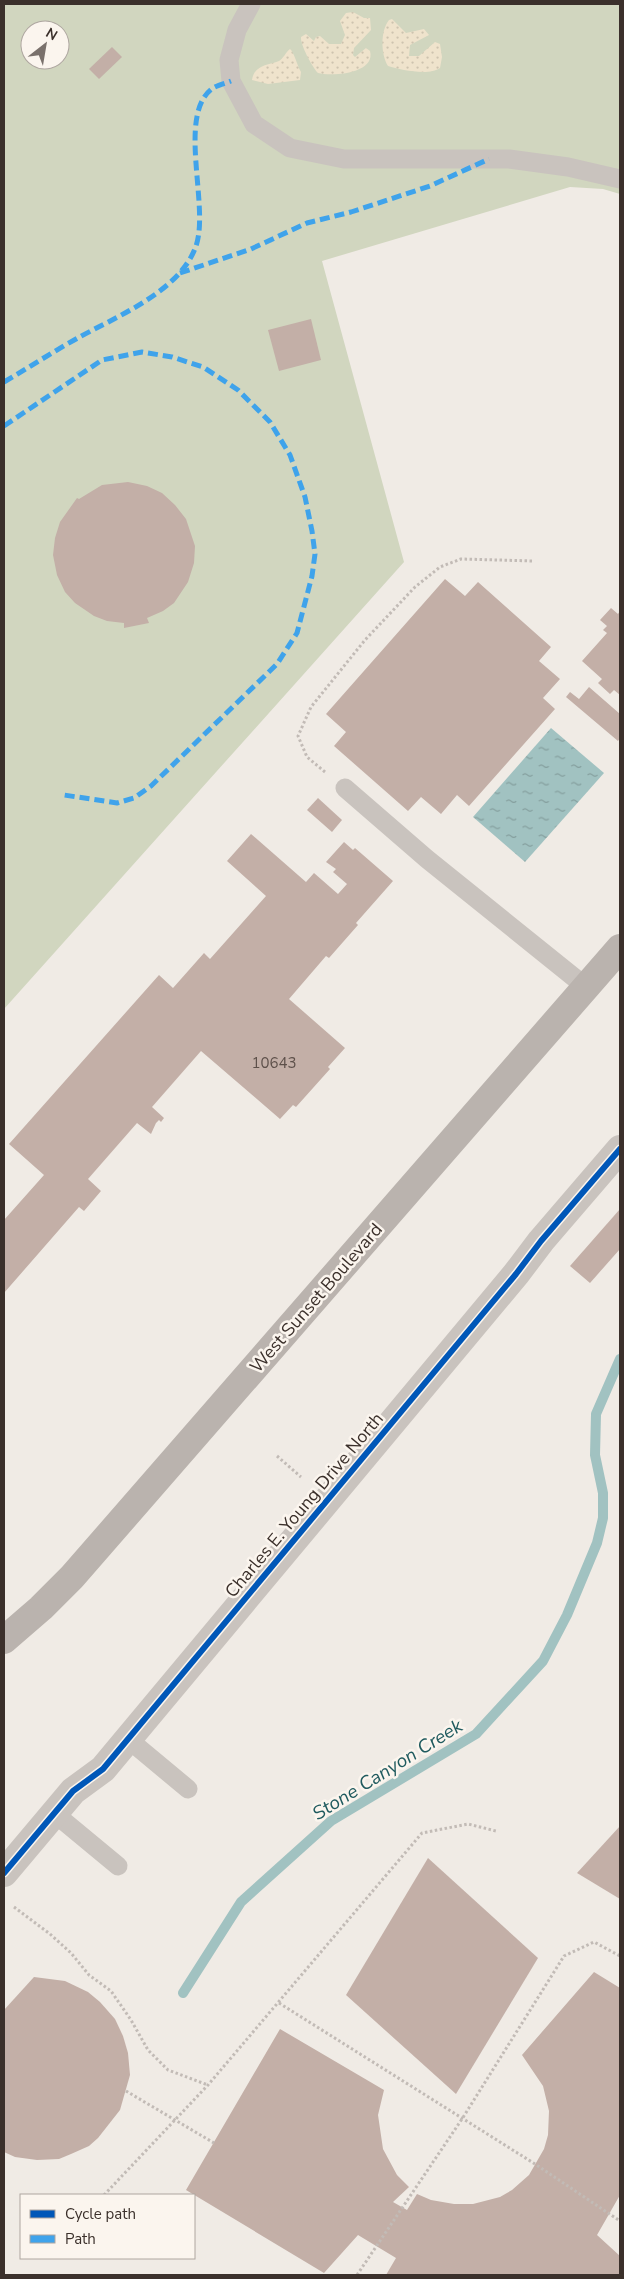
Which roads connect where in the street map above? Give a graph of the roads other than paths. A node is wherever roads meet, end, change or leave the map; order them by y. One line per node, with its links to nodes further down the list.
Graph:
1 (251, 4): 2 (lane)
2 (620, 179)
3 (345, 788): 5 (lane)
4 (620, 948): 5 (main road, West Sunset Boulevard)
5 (586, 987): 7 (main road, West Sunset Boulevard)
6 (620, 1149): 8 (street, Charles E. Young Drive North)
7 (4, 1640)
8 (128, 1739): 9 (lane); 10 (street, Charles E. Young Drive North)
9 (188, 1789)
10 (54, 1813): 11 (lane); 12 (street, Charles E. Young Drive North)
11 (118, 1866)
12 (4, 1873)

